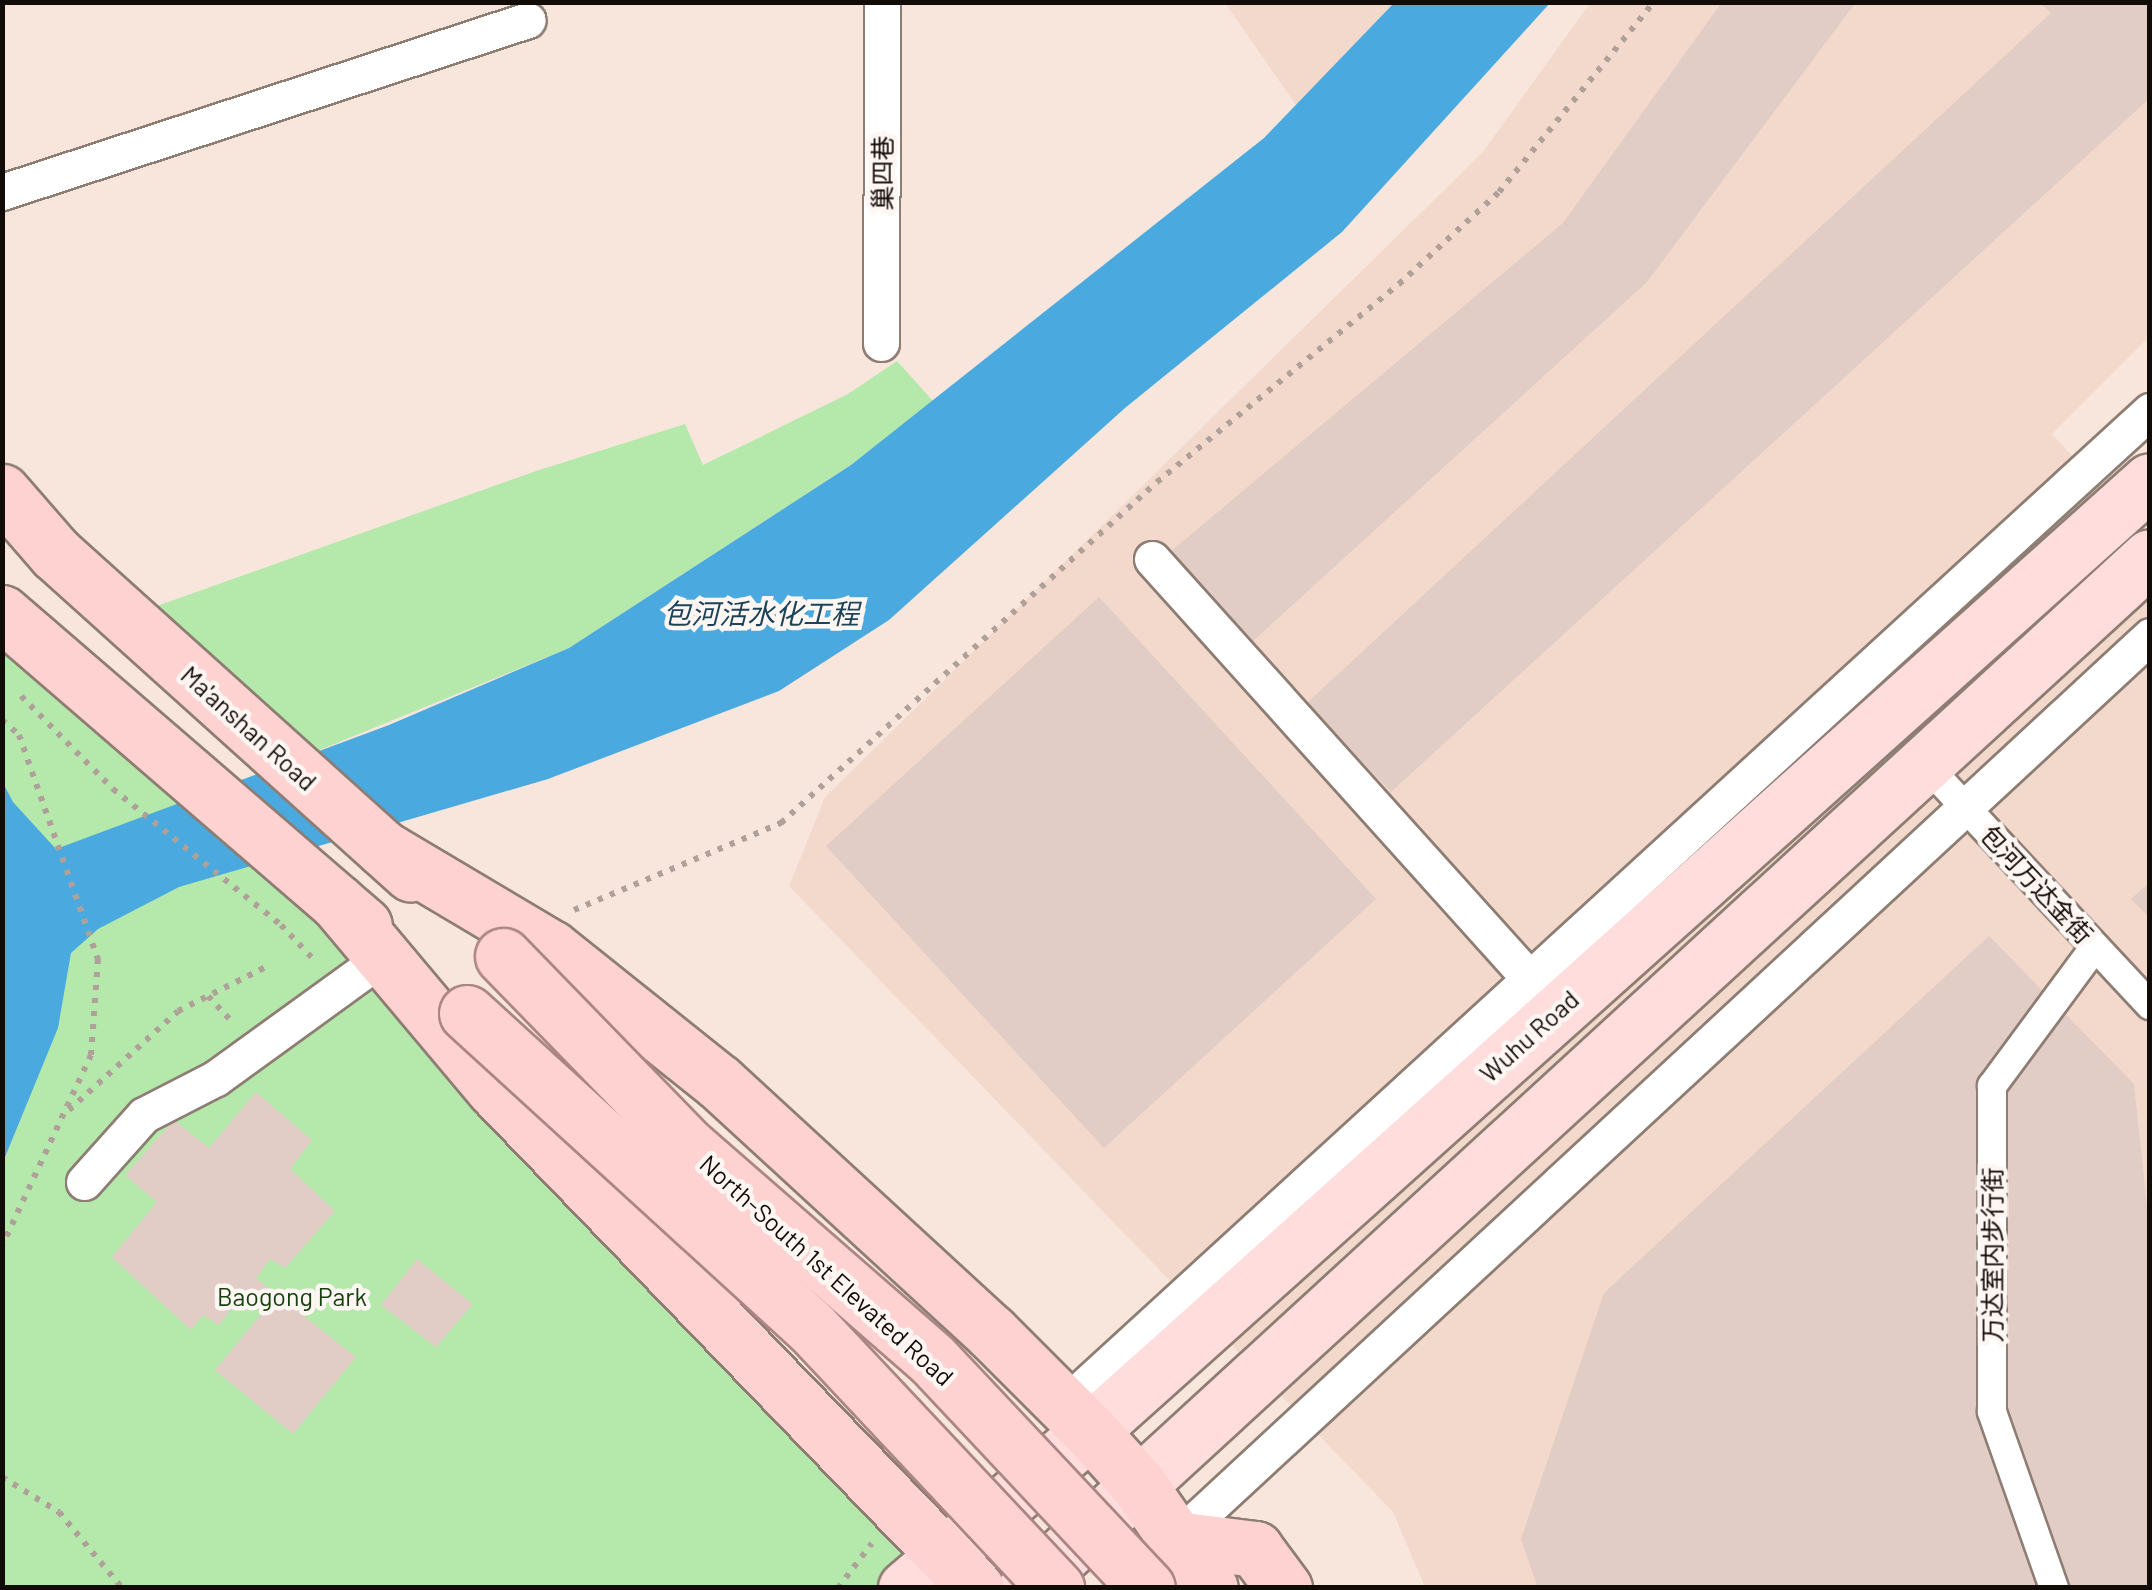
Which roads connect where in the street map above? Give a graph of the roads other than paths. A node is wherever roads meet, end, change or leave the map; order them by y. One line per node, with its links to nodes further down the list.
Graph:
1 (882, 2): 4 (street, 巢四巷)
2 (528, 20): 3 (street)
3 (2, 192)
4 (882, 344)
5 (2150, 411): 18 (street)
6 (2150, 480): 21 (main road, Wuhu Road)
7 (2, 492): 13 (highway, Ma'anshan Road)
8 (2150, 557): 12 (main road)
9 (1152, 559): 18 (street)
10 (2, 613): 14 (highway)
11 (2150, 636): 23 (street)
12 (1924, 763): 15 (street, 包河万达金街); 22 (main road)
13 (384, 850): 16 (highway, Ma'anshan Road); 21 (highway)
14 (336, 902): 17 (highway); 26 (highway, North-South 1st Elevated Road, bridge)
15 (2096, 947): 19 (street, 包河万达金街); 31 (street, 万达室内步行街)
16 (502, 956): 27 (highway, North-South 1st Elevated Road, bridge)
17 (383, 957): 20 (street); 24 (highway)
18 (1529, 978): 21 (street)
19 (2150, 1005)
20 (84, 1182)
21 (1077, 1419): 22 (highway); 24 (main road, Wuhu Road)
22 (1138, 1484): 23 (highway); 25 (main road)
23 (1175, 1539): 28 (highway); 29 (highway); 30 (highway)
24 (942, 1576)
25 (1026, 1588)
26 (1056, 1588)
27 (1147, 1588)
28 (1210, 1588)
29 (1246, 1588)
30 (1284, 1588)
31 (2054, 1588)

